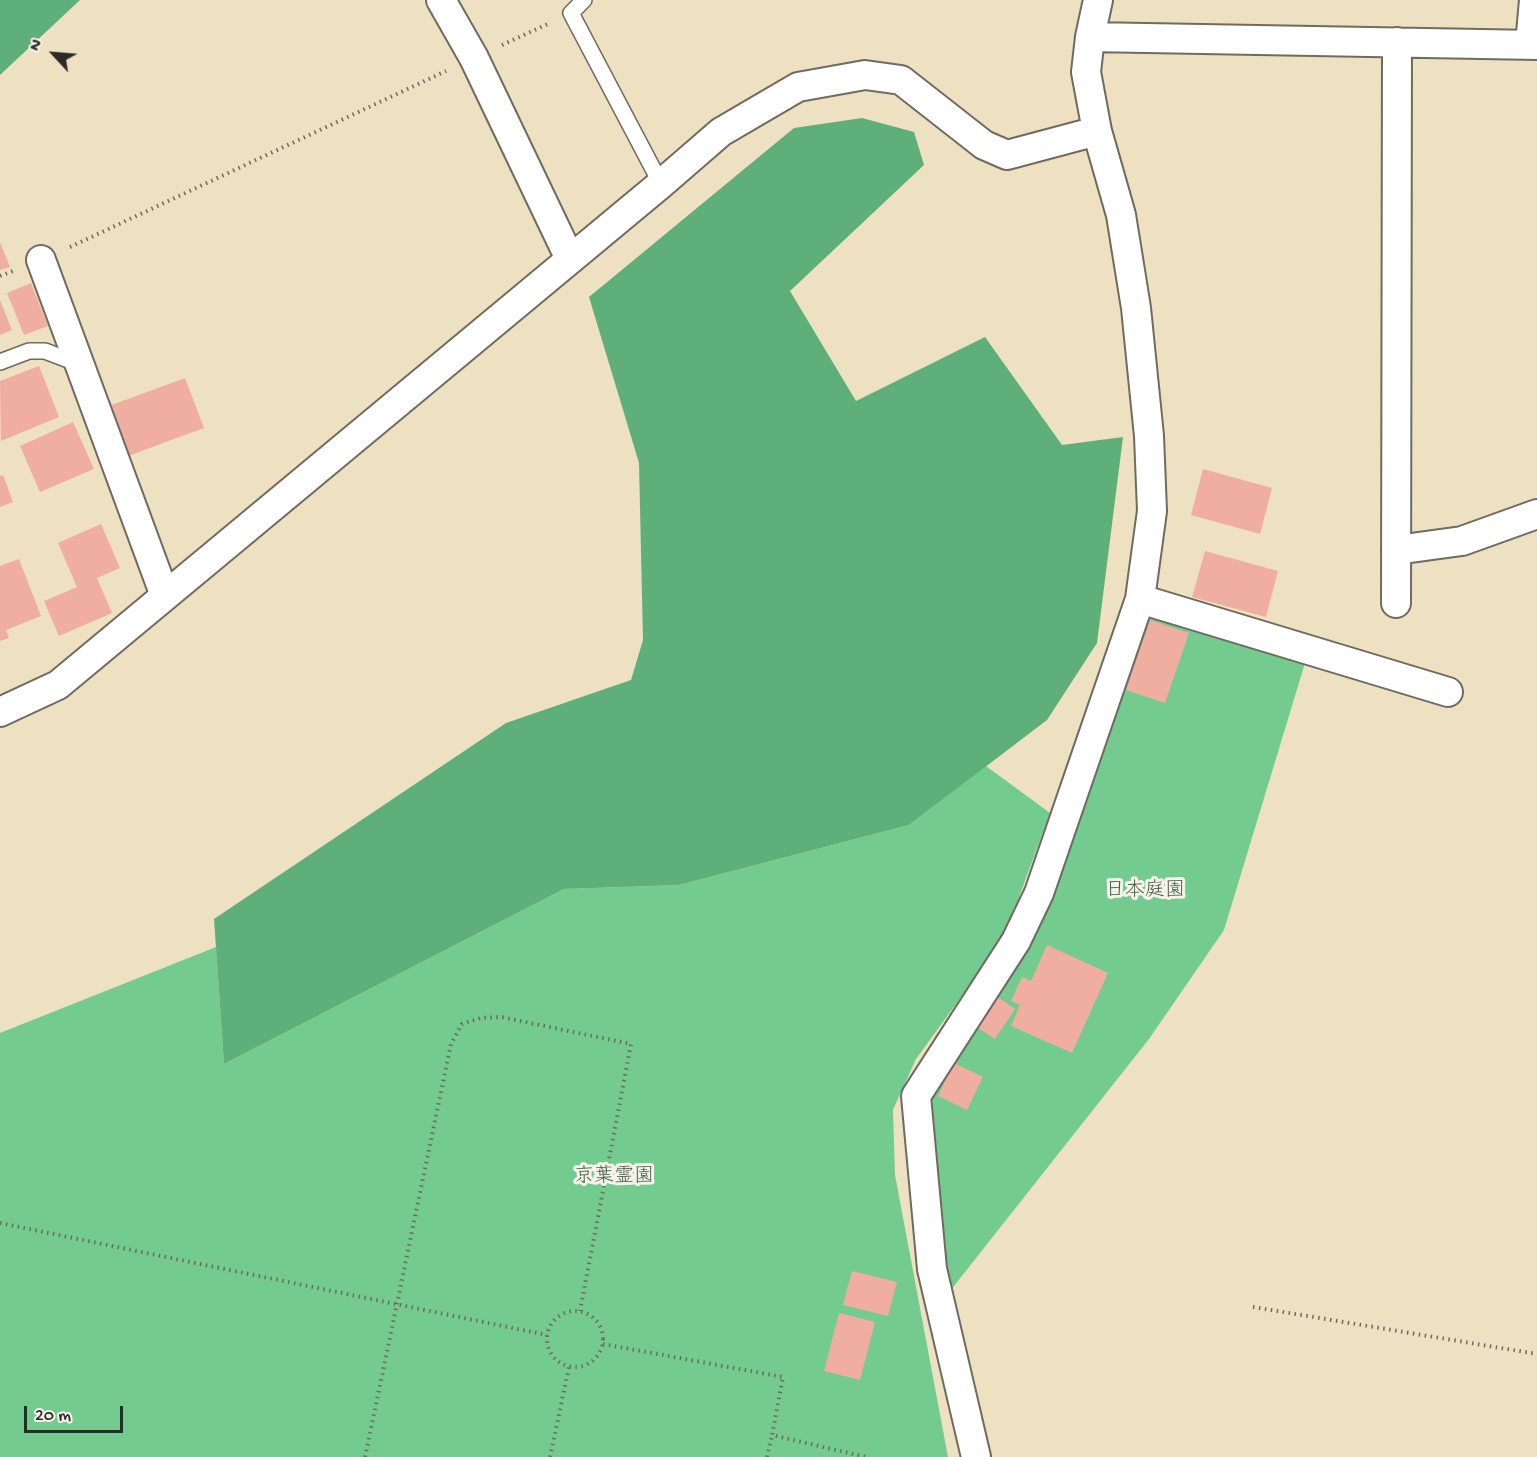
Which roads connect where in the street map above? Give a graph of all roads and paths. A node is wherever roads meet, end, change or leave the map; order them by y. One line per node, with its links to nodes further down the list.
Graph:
1 (441, 0): 9 (street)
2 (584, 0): 5 (lane)
3 (1098, 0): 6 (street)
4 (1534, 0): 8 (street)
5 (571, 13): 9 (path); 11 (lane)
6 (1090, 37): 7 (street); 10 (street)
7 (1397, 42): 8 (street); 18 (street)
8 (1534, 45)
9 (474, 58): 12 (street); 13 (path)
10 (1098, 131): 11 (street); 20 (street)
11 (661, 184): 12 (street)
12 (570, 259): 19 (street)
13 (41, 260): 14 (path); 16 (street)
14 (0, 276)
15 (0, 362): 16 (lane)
16 (79, 364): 19 (street)
17 (1537, 514): 18 (street)
18 (1396, 550): 21 (street)
19 (165, 596): 23 (street)
20 (1140, 599): 22 (street); 37 (street)
21 (1396, 603)
22 (1448, 692)
23 (0, 712)
24 (0, 1223): 25 (path)
25 (397, 1304): 27 (path); 28 (path); 33 (path)
26 (1253, 1307): 30 (path)
27 (580, 1311): 28 (path); 29 (path)
28 (547, 1335): 31 (path)
29 (603, 1344): 31 (path); 32 (path)
30 (1537, 1354)
31 (569, 1367): 34 (path)
32 (772, 1435): 35 (path); 36 (path)
33 (365, 1457)
34 (550, 1457)
35 (766, 1457)
36 (866, 1457)
37 (976, 1457)

